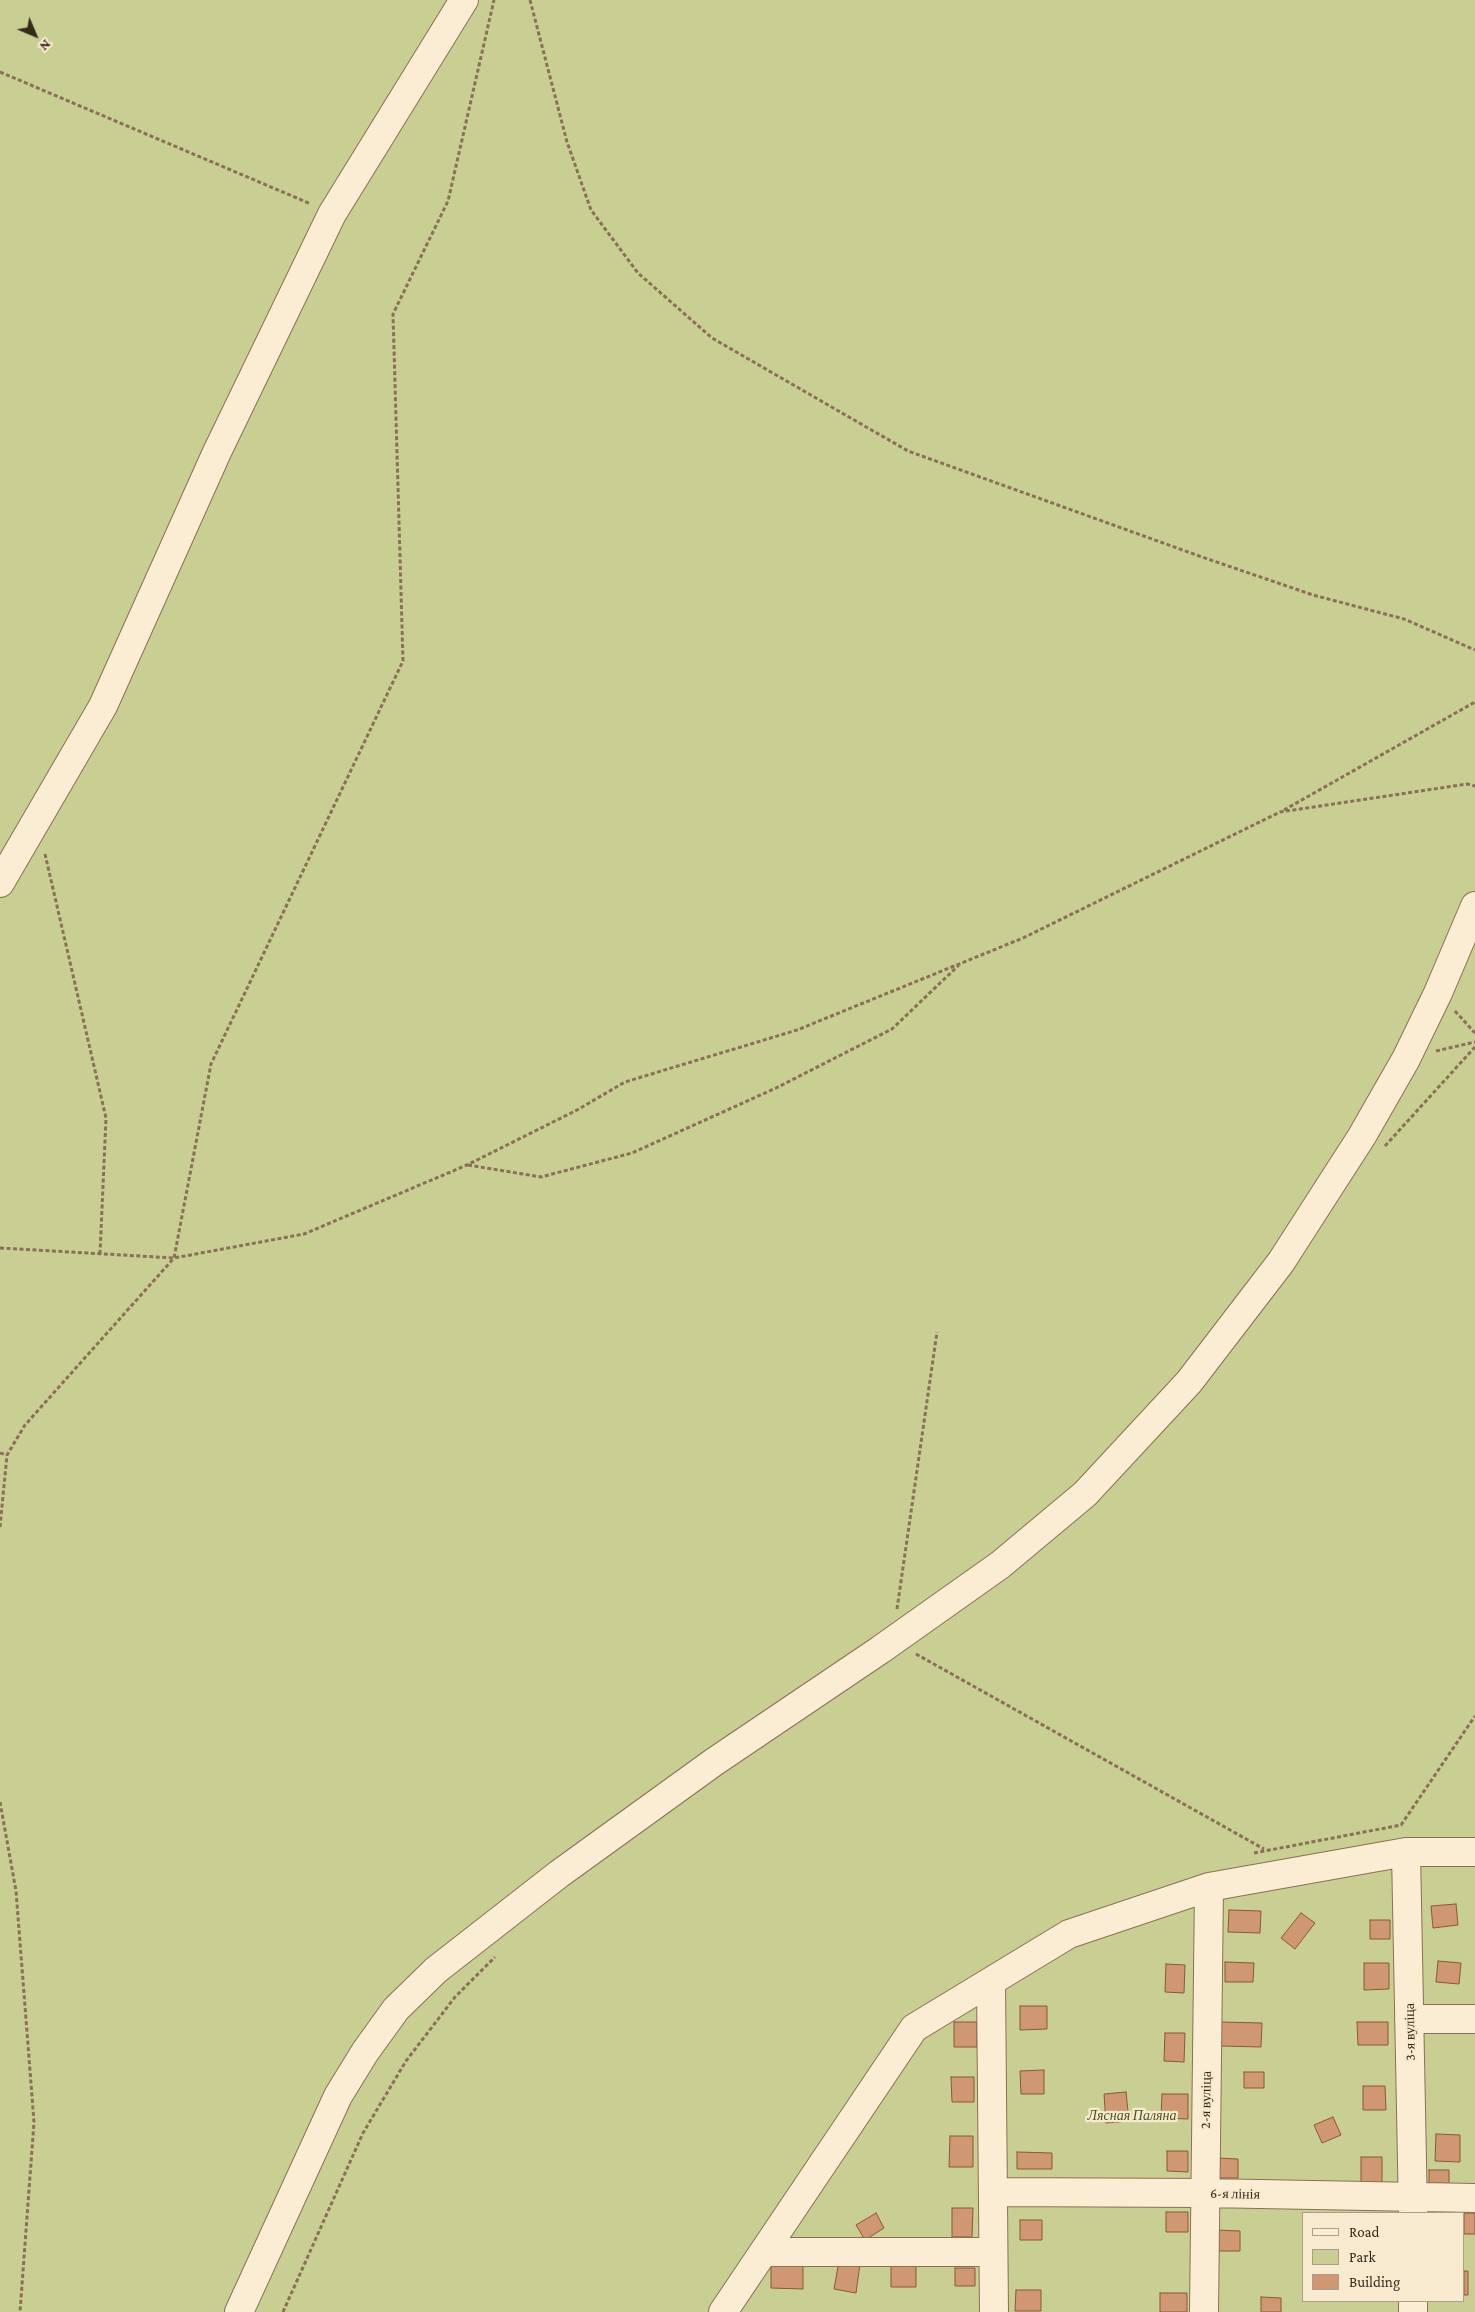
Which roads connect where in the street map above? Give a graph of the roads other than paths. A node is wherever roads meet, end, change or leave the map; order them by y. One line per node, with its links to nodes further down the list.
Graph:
1 (464, 0): 2 (street)
2 (0, 883)
3 (1475, 906): 16 (street)
4 (1406, 1852): 5 (street); 6 (street); 8 (street, 3-я вуліца)
5 (1475, 1852)
6 (1209, 1887): 7 (street); 11 (street, 2-я вуліца)
7 (991, 1982): 10 (street); 14 (street)
8 (1409, 2019): 9 (street); 13 (street, 3-я вуліца)
9 (1475, 2020)
10 (994, 2192): 11 (street, 6-я лінія); 15 (street)
11 (1205, 2193): 13 (street, 6-я лінія); 19 (street, 2-я вуліца)
12 (1475, 2198): 13 (street, 6-я лінія)
13 (1413, 2205)
14 (764, 2252): 15 (street); 17 (street)
15 (993, 2252): 18 (street)
16 (240, 2312)
17 (723, 2312)
18 (994, 2312)
19 (1204, 2312)

